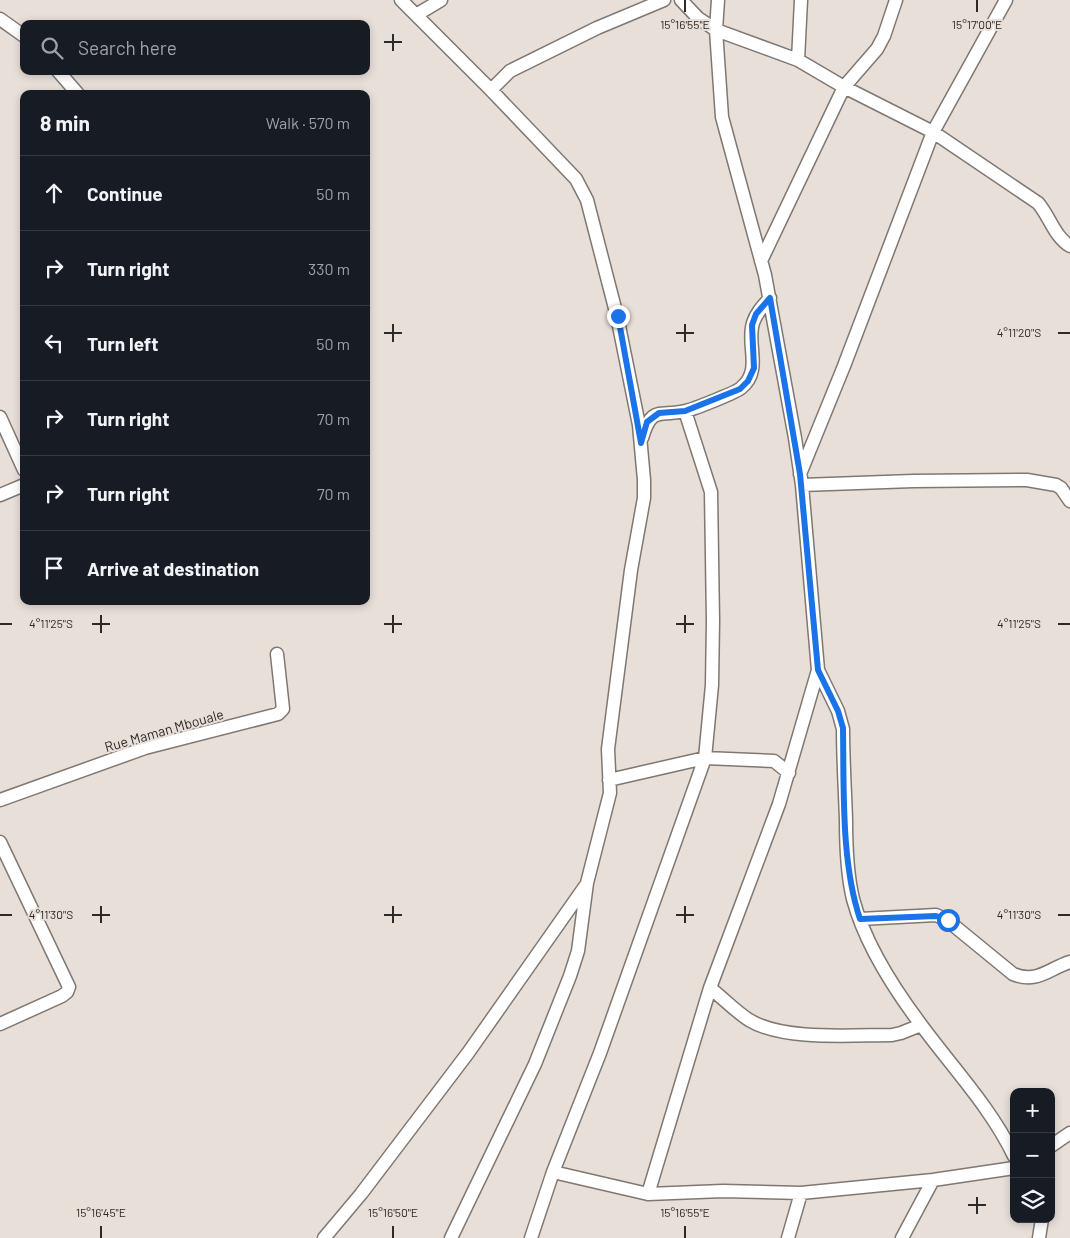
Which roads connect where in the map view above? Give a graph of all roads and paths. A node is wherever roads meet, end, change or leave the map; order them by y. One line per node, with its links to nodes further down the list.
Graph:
1 (401, 0): 9 (street)
2 (440, 0): 9 (street)
3 (664, 0): 17 (street)
4 (680, 0): 11 (street)
5 (718, 0): 11 (street)
6 (801, 0): 13 (street)
7 (896, 0): 15 (street)
8 (1006, 0): 18 (street)
9 (416, 15): 17 (street)
10 (0, 19): 12 (street)
11 (716, 30): 13 (street); 20 (street)
12 (20, 33)
13 (798, 60): 15 (street)
14 (61, 75): 16 (street)
15 (844, 87): 18 (street); 20 (street)
16 (75, 90)
17 (491, 90): 24 (street)
18 (932, 132): 19 (street); 26 (street)
19 (1070, 246)
20 (761, 261): 21 (street)
21 (770, 298): 22 (street); 26 (street)
22 (685, 411): 24 (street); 32 (street)
23 (0, 417): 25 (street)
24 (641, 443): 34 (street)
25 (20, 461)
26 (801, 480): 29 (street); 31 (street)
27 (20, 487): 28 (street)
28 (0, 495)
29 (1070, 501)
30 (277, 654): 35 (street, Rue Maman Mbouale)
31 (818, 670): 33 (street); 38 (street)
32 (705, 758): 33 (street); 34 (street); 47 (street)
33 (789, 773): 40 (street)
34 (609, 780): 37 (street)
35 (0, 800)
36 (0, 842): 41 (street)
37 (587, 883): 52 (street); 53 (street)
38 (860, 919): 39 (street); 42 (street)
39 (1070, 962)
40 (710, 988): 42 (street); 50 (street)
41 (0, 1024)
42 (921, 1024): 45 (street)
43 (1070, 1133): 44 (street)
44 (1055, 1143)
45 (1010, 1149)
46 (1010, 1169): 48 (street)
47 (553, 1172): 50 (street); 54 (street)
48 (933, 1180): 49 (street); 56 (street)
49 (800, 1193): 50 (street); 55 (street)
50 (648, 1194)
51 (1041, 1223): 57 (street)
52 (324, 1238)
53 (451, 1238)
54 (531, 1238)
55 (788, 1238)
56 (902, 1238)
57 (1039, 1238)

